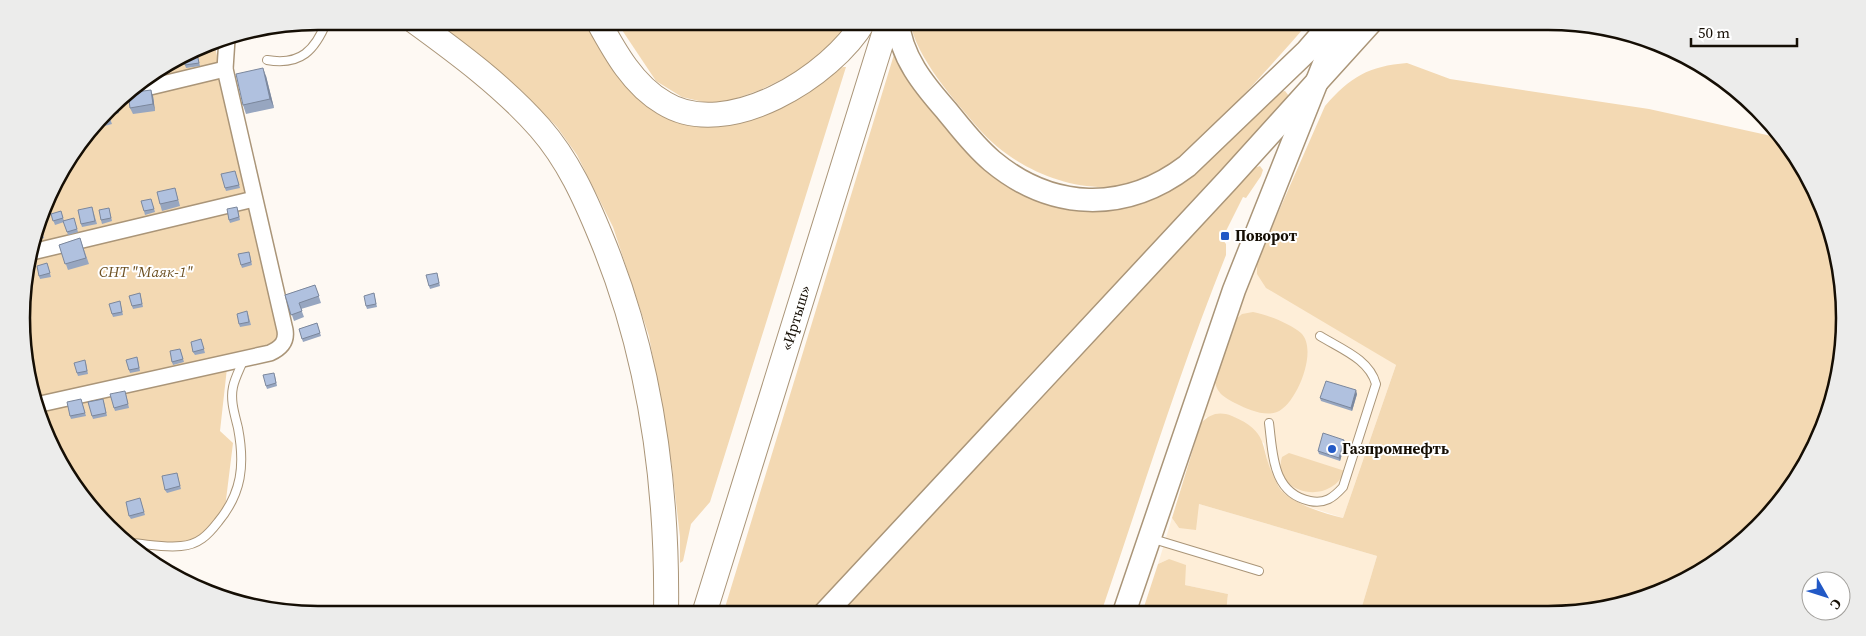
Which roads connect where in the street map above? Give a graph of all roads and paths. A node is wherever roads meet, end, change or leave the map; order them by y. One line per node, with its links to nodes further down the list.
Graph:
1 (323, 30): 12 (lane)
2 (426, 30): 25 (highway)
3 (603, 30): 4 (highway)
4 (857, 30)
5 (868, 30): 26 (highway, «Иртыш»)
6 (885, 30): 27 (highway, «Иртыш»)
7 (900, 30): 8 (main road)
8 (1325, 30)
9 (1337, 30): 14 (main road)
10 (1364, 30): 14 (main road)
11 (226, 45): 13 (street)
12 (267, 60)
13 (225, 70): 15 (street); 16 (street)
14 (1318, 80): 22 (main road); 28 (main road)
15 (145, 88)
16 (254, 199): 17 (street); 19 (street)
17 (38, 250)
18 (1320, 336): 21 (lane)
19 (244, 358): 20 (street); 23 (lane)
20 (43, 403)
21 (1269, 423)
22 (1150, 538): 24 (lane); 29 (main road)
23 (140, 544)
24 (1258, 571)
25 (666, 606)
26 (691, 606)
27 (706, 606)
28 (831, 606)
29 (1126, 606)

